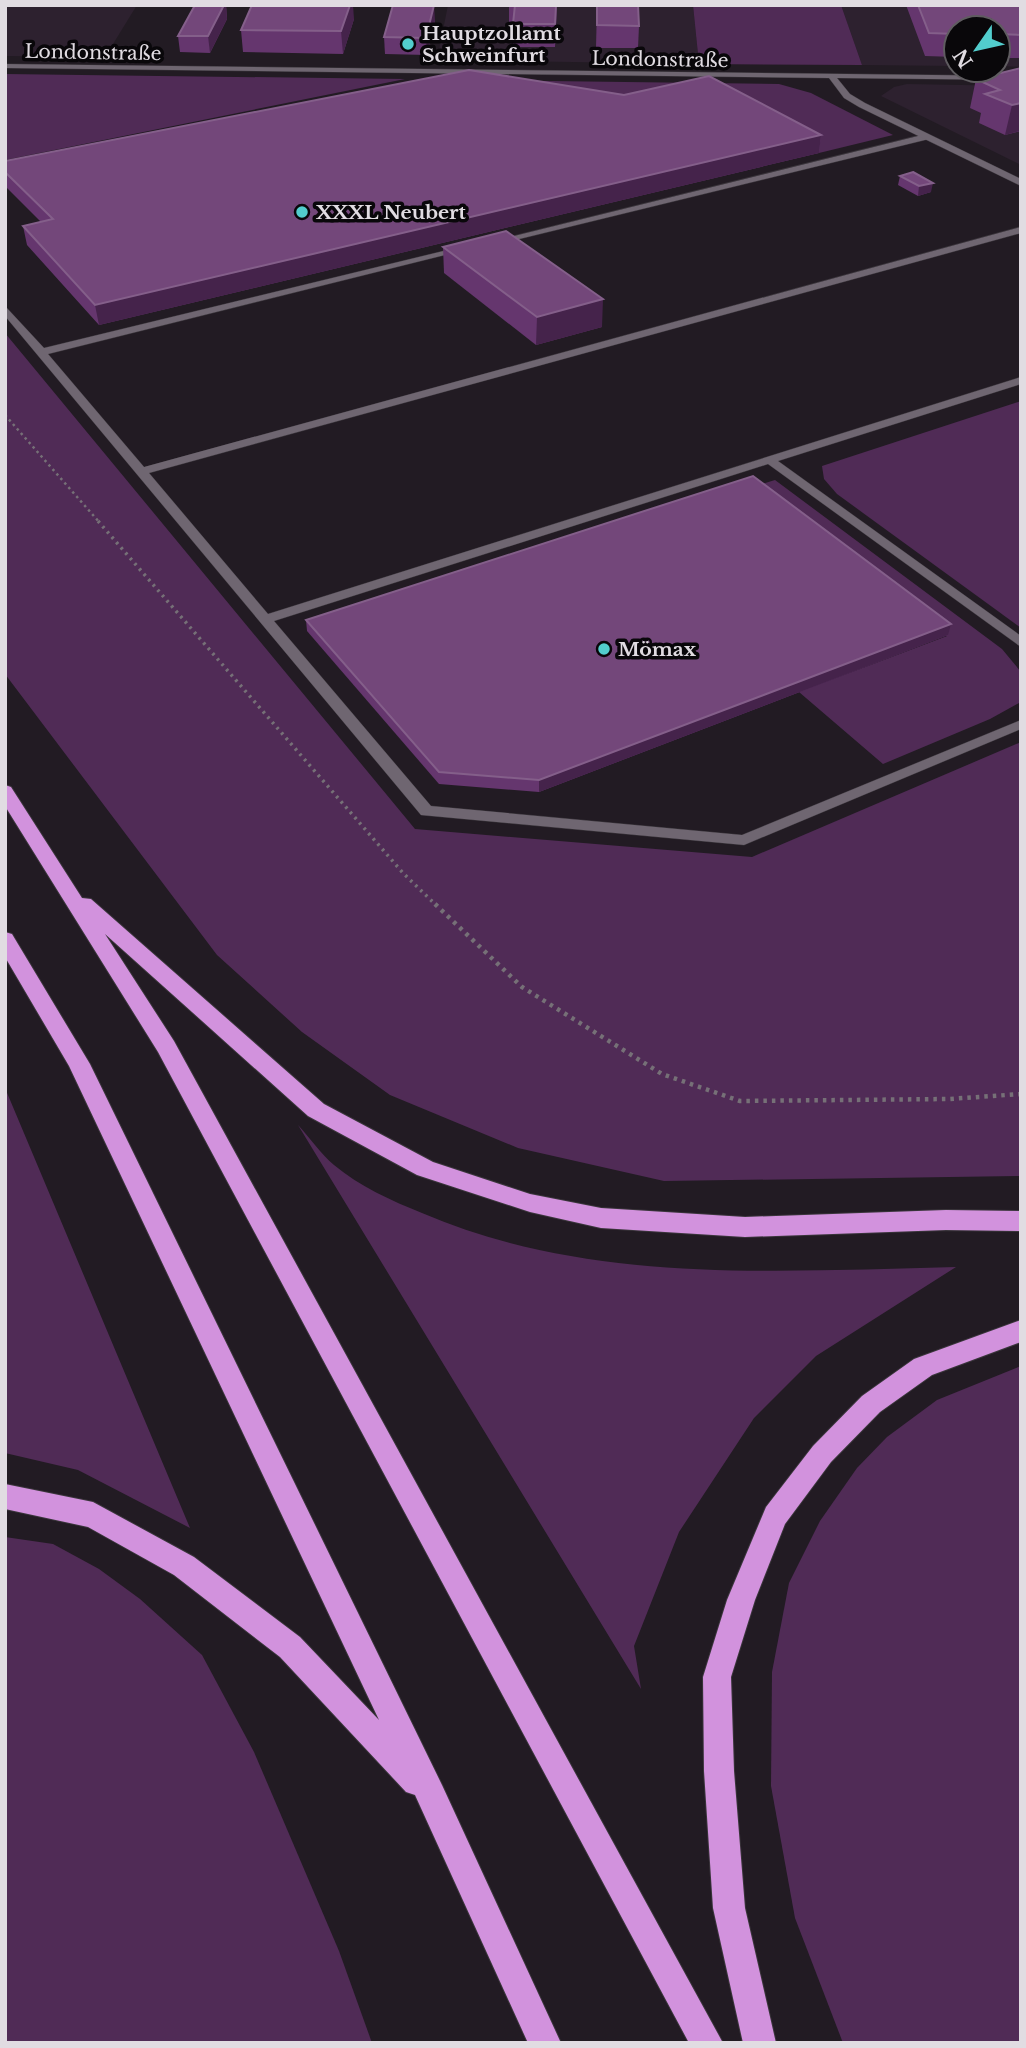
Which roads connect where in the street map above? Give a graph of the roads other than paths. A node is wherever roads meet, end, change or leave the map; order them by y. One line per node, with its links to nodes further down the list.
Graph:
1 (5, 66): 2 (street, Londonstraße)
2 (452, 71): 3 (street, Londonstraße); 5 (street)
3 (832, 77): 4 (street, Londonstraße); 6 (street)
4 (1021, 78)
5 (419, 82)
6 (926, 136): 7 (street); 10 (street)
7 (1021, 183)
8 (1021, 230): 13 (street)
9 (5, 309): 10 (street)
10 (42, 352): 13 (street)
11 (1021, 380): 12 (street)
12 (770, 460): 14 (street); 15 (street)
13 (143, 471): 14 (street)
14 (265, 619): 16 (street)
15 (1021, 643)
16 (1021, 724)
17 (5, 791): 18 (highway)
18 (64, 887): 20 (highway); 25 (highway)
19 (5, 939): 23 (highway)
20 (1021, 1221)
21 (1021, 1331): 26 (highway)
22 (5, 1496): 23 (highway)
23 (431, 1796): 24 (highway)
24 (545, 2043)
25 (707, 2043)
26 (760, 2043)

